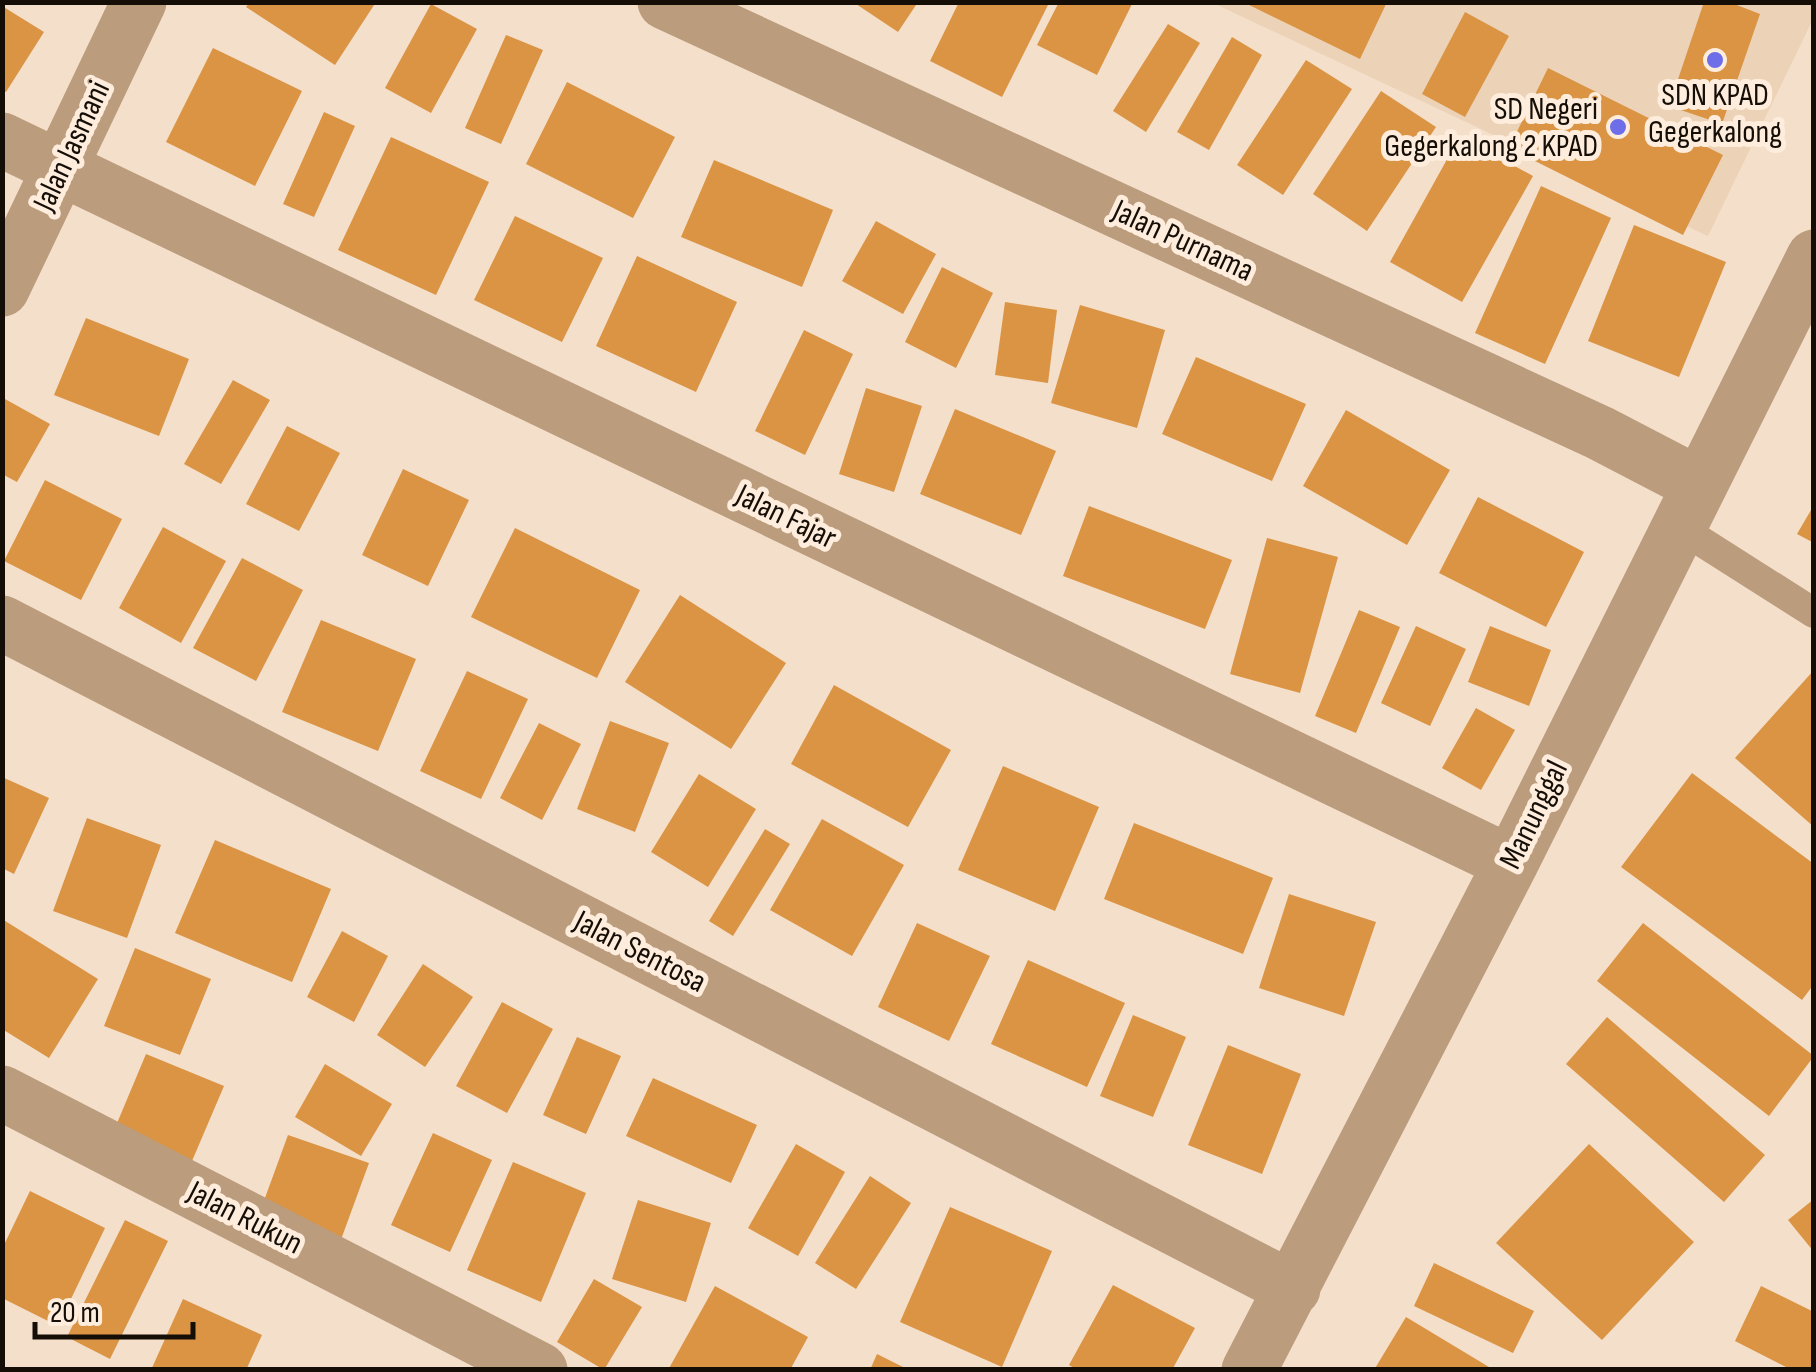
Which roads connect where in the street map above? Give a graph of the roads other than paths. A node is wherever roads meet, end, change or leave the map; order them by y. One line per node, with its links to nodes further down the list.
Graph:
1 (139, 2): 4 (street, Jalan Jasmani)
2 (664, 2): 7 (street, Jalan Purnama)
3 (2, 140): 4 (street, Jalan Fajar)
4 (62, 169): 6 (street, Jalan Jasmani); 10 (street, Jalan Fajar)
5 (1814, 257): 7 (street, Manunggal)
6 (2, 289)
7 (1688, 505): 8 (lane); 10 (street, Manunggal)
8 (1814, 613)
9 (2, 622): 12 (street, Jalan Sentosa)
10 (1510, 863): 12 (street, Manunggal)
11 (2, 1094): 13 (street, Jalan Rukun)
12 (1286, 1285): 14 (street, Manunggal)
13 (540, 1370)
14 (1250, 1370)

